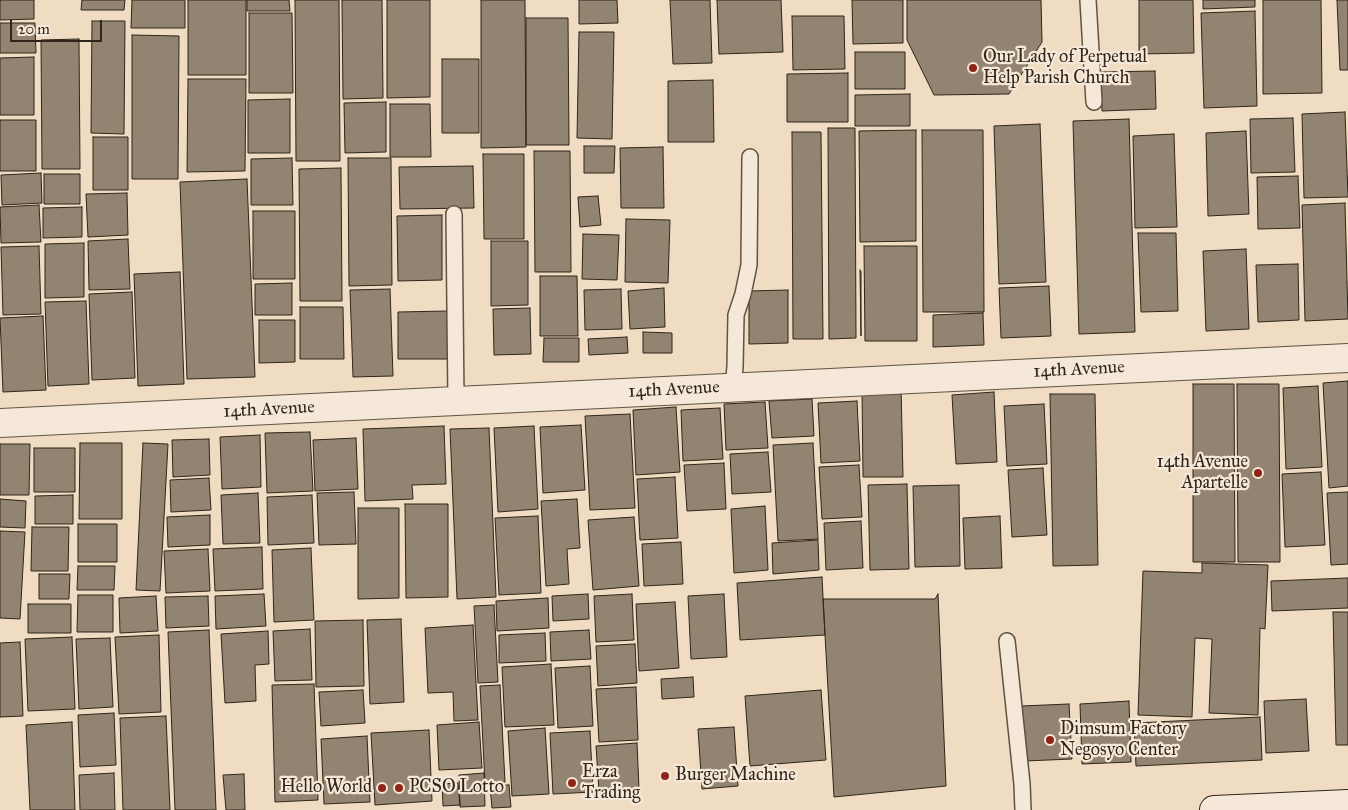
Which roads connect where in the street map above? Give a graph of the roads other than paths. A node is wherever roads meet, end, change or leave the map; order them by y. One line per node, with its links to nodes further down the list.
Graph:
1 (1088, 0): 2 (lane)
2 (1094, 102)
3 (750, 157): 6 (lane)
4 (454, 214): 7 (lane)
5 (1348, 358): 6 (street, 14th Avenue)
6 (733, 387): 7 (street, 14th Avenue)
7 (456, 401): 8 (street, 14th Avenue)
8 (0, 423)
9 (1007, 641): 11 (lane)
10 (1348, 804): 12 (street)
11 (1023, 810)
12 (1214, 810)

